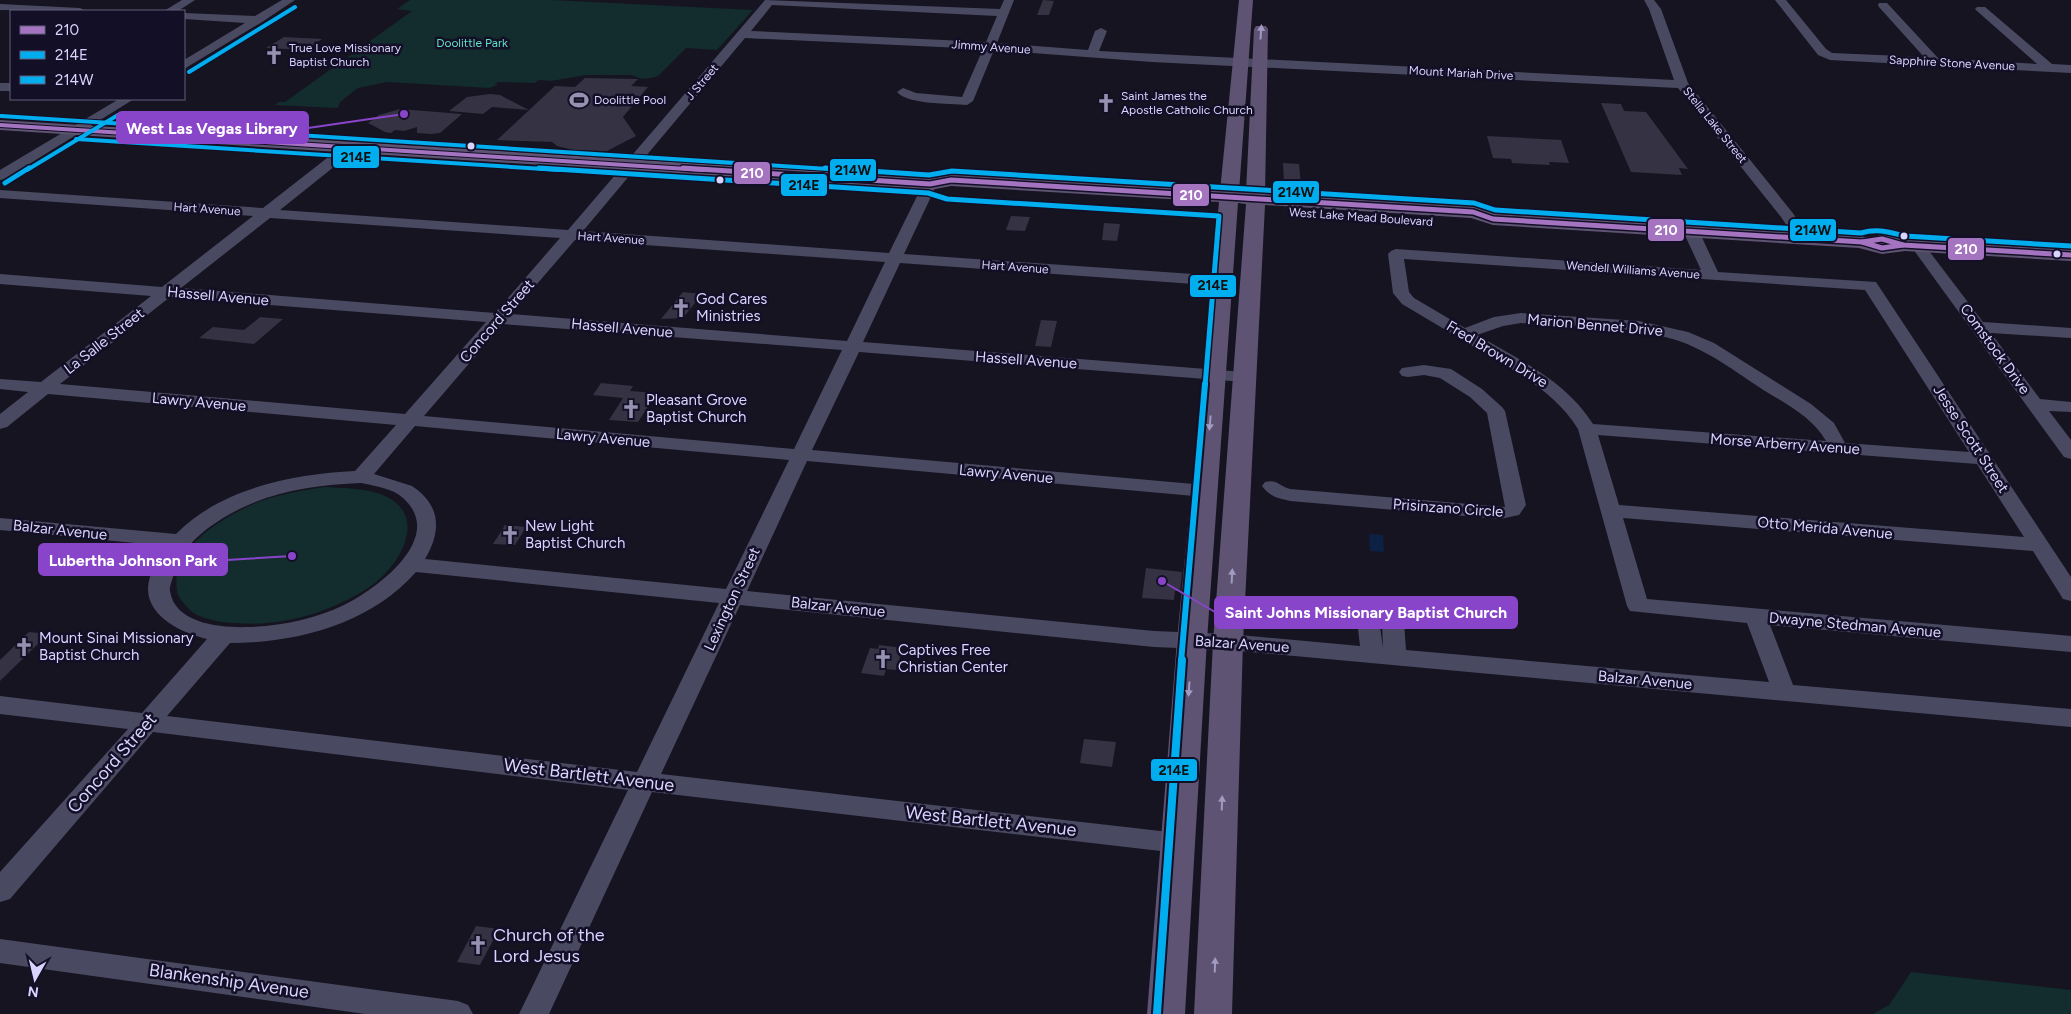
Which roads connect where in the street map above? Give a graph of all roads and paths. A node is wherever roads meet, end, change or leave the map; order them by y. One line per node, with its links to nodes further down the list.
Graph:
1 (190, 0): 12 (street)
2 (290, 0): 16 (street)
3 (1009, 0): 13 (street)
4 (1246, 0): 21 (main road)
5 (1649, 0): 27 (street, Stella Lake Street)
6 (1780, 0): 22 (street, Sapphire Stone Avenue)
7 (770, 1): 13 (street); 18 (street, J Street)
8 (1883, 5): 22 (street)
9 (0, 7): 11 (street)
10 (1981, 9): 25 (street)
11 (60, 10)
12 (172, 10)
13 (1003, 13): 19 (street)
14 (185, 16): 16 (street)
15 (1262, 16): 23 (main road, one-way to 15)
16 (258, 20): 24 (street)
17 (1101, 30): 20 (street)
18 (742, 34): 19 (street, Jimmy Avenue); 35 (street, J Street)
19 (990, 46): 20 (street, Jimmy Avenue); 29 (street)
20 (1092, 54): 21 (street, Jimmy Avenue)
21 (1240, 62): 23 (street, Mount Mariah Drive); 28 (main road)
22 (1935, 62): 25 (street, Sapphire Stone Avenue)
23 (1258, 63): 27 (street, Mount Mariah Drive); 31 (main road)
24 (185, 64)
25 (2049, 68): 26 (street, Sapphire Stone Avenue)
26 (2071, 69)
27 (1682, 84): 46 (street, Stella Lake Street)
28 (1238, 90): 31 (main road); 41 (main road)
29 (903, 92)
30 (126, 100): 33 (street)
31 (1257, 115): 42 (main road)
32 (0, 125): 33 (main road, West Lake Mead Boulevard)
33 (78, 130): 34 (main road, West Lake Mead Boulevard); 36 (street)
34 (350, 147): 35 (main road, West Lake Mead Boulevard); 43 (street, La Salle Street)
35 (632, 165): 37 (main road, West Lake Mead Boulevard); 45 (street, Concord Street)
36 (0, 176)
37 (930, 184): 38 (main road, West Lake Mead Boulevard); 40 (main road, West Lake Mead Boulevard); 50 (street, Lexington Street)
38 (1060, 187): 40 (main road); 41 (main road, West Lake Mead Boulevard)
39 (0, 194): 43 (street, Hart Avenue)
40 (1011, 194): 41 (main road, West Lake Mead Boulevard)
41 (1228, 203): 42 (main road, West Lake Mead Boulevard); 53 (main road)
42 (1255, 204): 44 (main road, West Lake Mead Boulevard); 57 (main road)
43 (266, 213): 45 (street, Hart Avenue); 55 (street, La Salle Street)
44 (1691, 232): 46 (main road, West Lake Mead Boulevard); 51 (street)
45 (572, 235): 50 (street, Hart Avenue); 56 (street, Concord Street)
46 (1803, 238): 47 (main road, West Lake Mead Boulevard)
47 (1910, 245): 49 (main road, West Lake Mead Boulevard); 58 (street, Comstock Drive)
48 (1396, 254): 51 (street, Wendell Williams Avenue); 60 (street, Fred Brown Drive)
49 (2071, 255)
50 (894, 258): 53 (street, Hart Avenue); 61 (street, Lexington Street)
51 (1712, 276): 54 (street, Wendell Williams Avenue)
52 (0, 279): 55 (street, Hassell Avenue)
53 (1222, 281): 57 (main road); 63 (main road)
54 (1870, 285): 75 (street, Jesse Scott Street)
55 (166, 292): 56 (street, Hassell Avenue); 66 (street, La Salle Street)
56 (499, 318): 61 (street, Hassell Avenue); 69 (street, Concord Street)
57 (1248, 318): 64 (main road)
58 (1978, 327): 59 (street); 67 (street, Comstock Drive)
59 (2071, 333)
60 (1464, 334): 71 (street, Fred Brown Drive); 72 (street, Marion Bennet Drive)
61 (852, 346): 63 (street, Hassell Avenue); 74 (street, Lexington Street)
62 (1408, 372): 77 (street, Prisinzano Circle)
63 (1214, 375): 64 (street, Hassell Avenue); 78 (main road, one-way to 78)
64 (1244, 377): 92 (main road, one-way to 64)
65 (0, 384): 66 (street, Lawry Avenue)
66 (44, 388): 69 (street, Lawry Avenue); 70 (street, La Salle Street)
67 (2035, 404): 68 (street); 73 (street, Comstock Drive)
68 (2071, 407)
69 (410, 421): 74 (street, Lawry Avenue); 76 (street, Concord Street)
70 (0, 423)
71 (1587, 429): 72 (street, Morse Arberry Avenue); 79 (street, Fred Brown Drive)
72 (1839, 448): 75 (street, Morse Arberry Avenue)
73 (2071, 453)
74 (801, 455): 78 (street, Lawry Avenue); 85 (street, Lexington Street)
75 (1984, 459): 82 (street, Jesse Scott Street)
76 (361, 477): 81 (street); 83 (street)
77 (1272, 486)
78 (1205, 492): 91 (main road)
79 (1611, 511): 82 (street, Otto Merida Avenue); 86 (street, Fred Brown Drive)
80 (0, 524): 81 (street, Balzar Avenue)
81 (180, 542): 90 (street)
82 (2040, 546): 84 (street, Jesse Scott Street)
83 (413, 564): 85 (street, Balzar Avenue); 90 (street)
84 (2071, 594)
85 (733, 597): 91 (street, Balzar Avenue); 99 (street, Lexington Street)
86 (1638, 606): 87 (street, Dwayne Stedman Avenue)
87 (1756, 617): 93 (street, Dwayne Stedman Avenue); 95 (street)
88 (1368, 620): 94 (street)
89 (1393, 622): 94 (street)
90 (223, 636): 98 (street, Concord Street)
91 (1192, 640): 92 (street, Balzar Avenue); 100 (main road, one-way to 100)
92 (1228, 642): 94 (street, Balzar Avenue); 106 (main road, one-way to 92)
93 (2071, 644)
94 (1383, 656): 95 (street, Balzar Avenue)
95 (1784, 692): 97 (street, Balzar Avenue)
96 (0, 705): 98 (street, West Bartlett Avenue)
97 (2071, 718)
98 (147, 723): 99 (street, West Bartlett Avenue); 101 (street, Concord Street)
99 (645, 782): 100 (street, West Bartlett Avenue); 104 (street, Lexington Street)
100 (1178, 843): 105 (main road)
101 (0, 891)
102 (0, 950): 103 (street, Blankenship Avenue)
103 (458, 1014)
104 (534, 1014)
105 (1166, 1014)
106 (1213, 1014)

